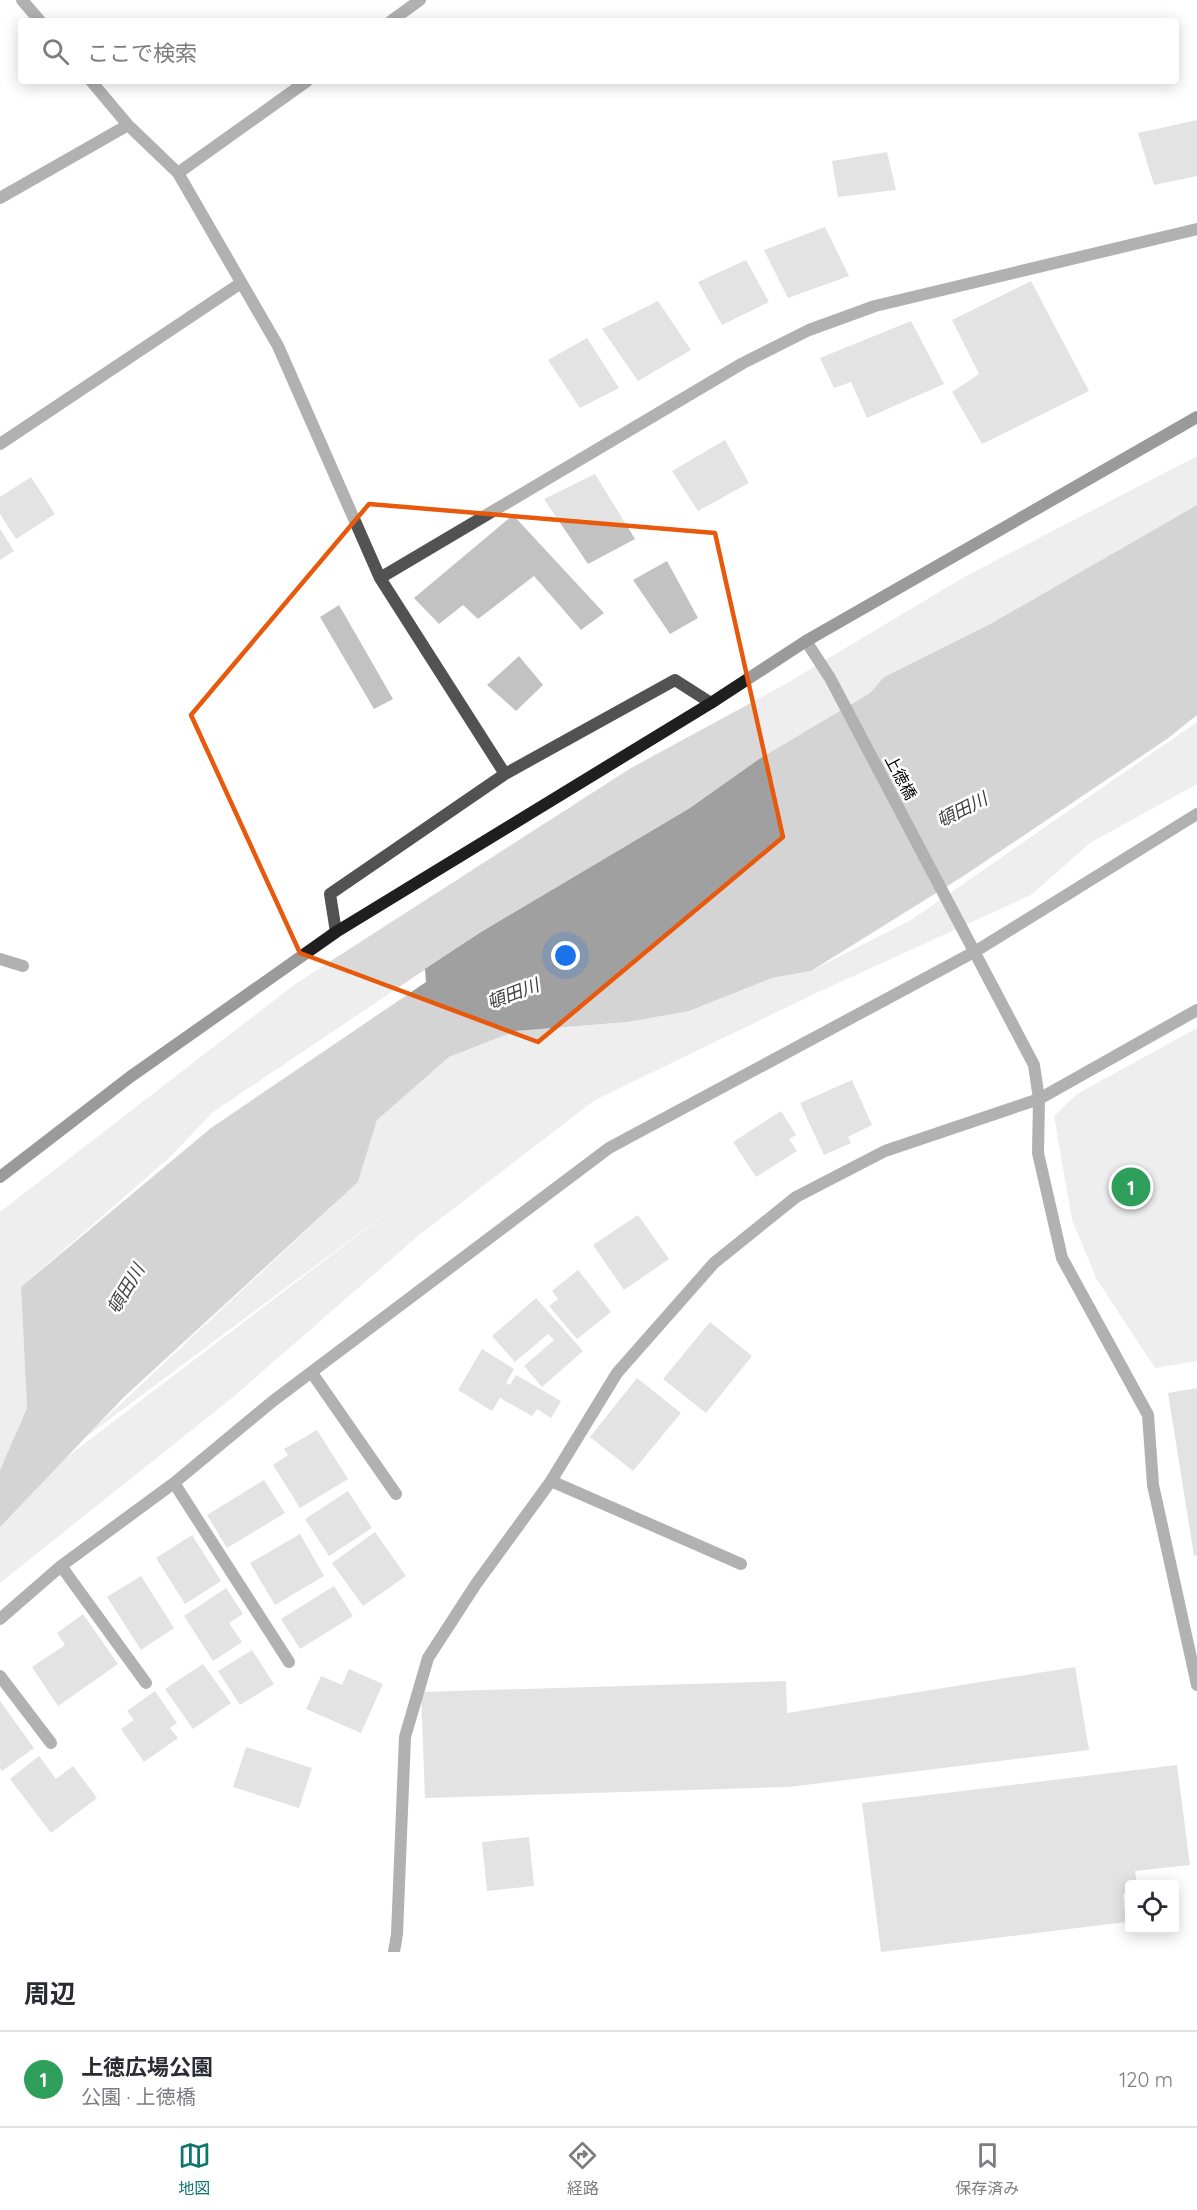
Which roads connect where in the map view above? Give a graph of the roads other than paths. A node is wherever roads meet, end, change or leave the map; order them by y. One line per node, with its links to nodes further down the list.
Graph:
1 (22, 0): 3 (street)
2 (420, 0): 4 (street)
3 (37, 18)
4 (395, 18)
5 (94, 84): 7 (street)
6 (303, 84): 8 (street)
7 (128, 124): 8 (street); 9 (street)
8 (178, 173): 11 (street)
9 (0, 198)
10 (1197, 229): 14 (street)
11 (241, 283): 13 (street); 14 (street)
12 (1197, 417): 15 (street)
13 (0, 444)
14 (380, 578): 17 (street)
15 (806, 641): 16 (street); 20 (street, 上徳橋)
16 (711, 703): 17 (street); 19 (street)
17 (505, 774): 19 (street)
18 (1197, 814): 20 (street)
19 (336, 932): 25 (street)
20 (976, 951): 24 (street, 上徳橋); 26 (street)
21 (0, 959): 22 (street)
22 (23, 966)
23 (1197, 1010): 24 (street)
24 (1039, 1099): 27 (street); 36 (street, 上徳橋)
25 (0, 1177)
26 (312, 1373): 28 (street); 29 (street)
27 (551, 1481): 30 (street); 38 (street)
28 (174, 1483): 31 (street); 33 (street)
29 (396, 1494)
30 (741, 1564)
31 (61, 1566): 32 (street); 35 (street)
32 (0, 1619)
33 (289, 1662)
34 (0, 1676): 37 (street)
35 (146, 1683)
36 (1197, 1685)
37 (51, 1743)
38 (394, 1952)

